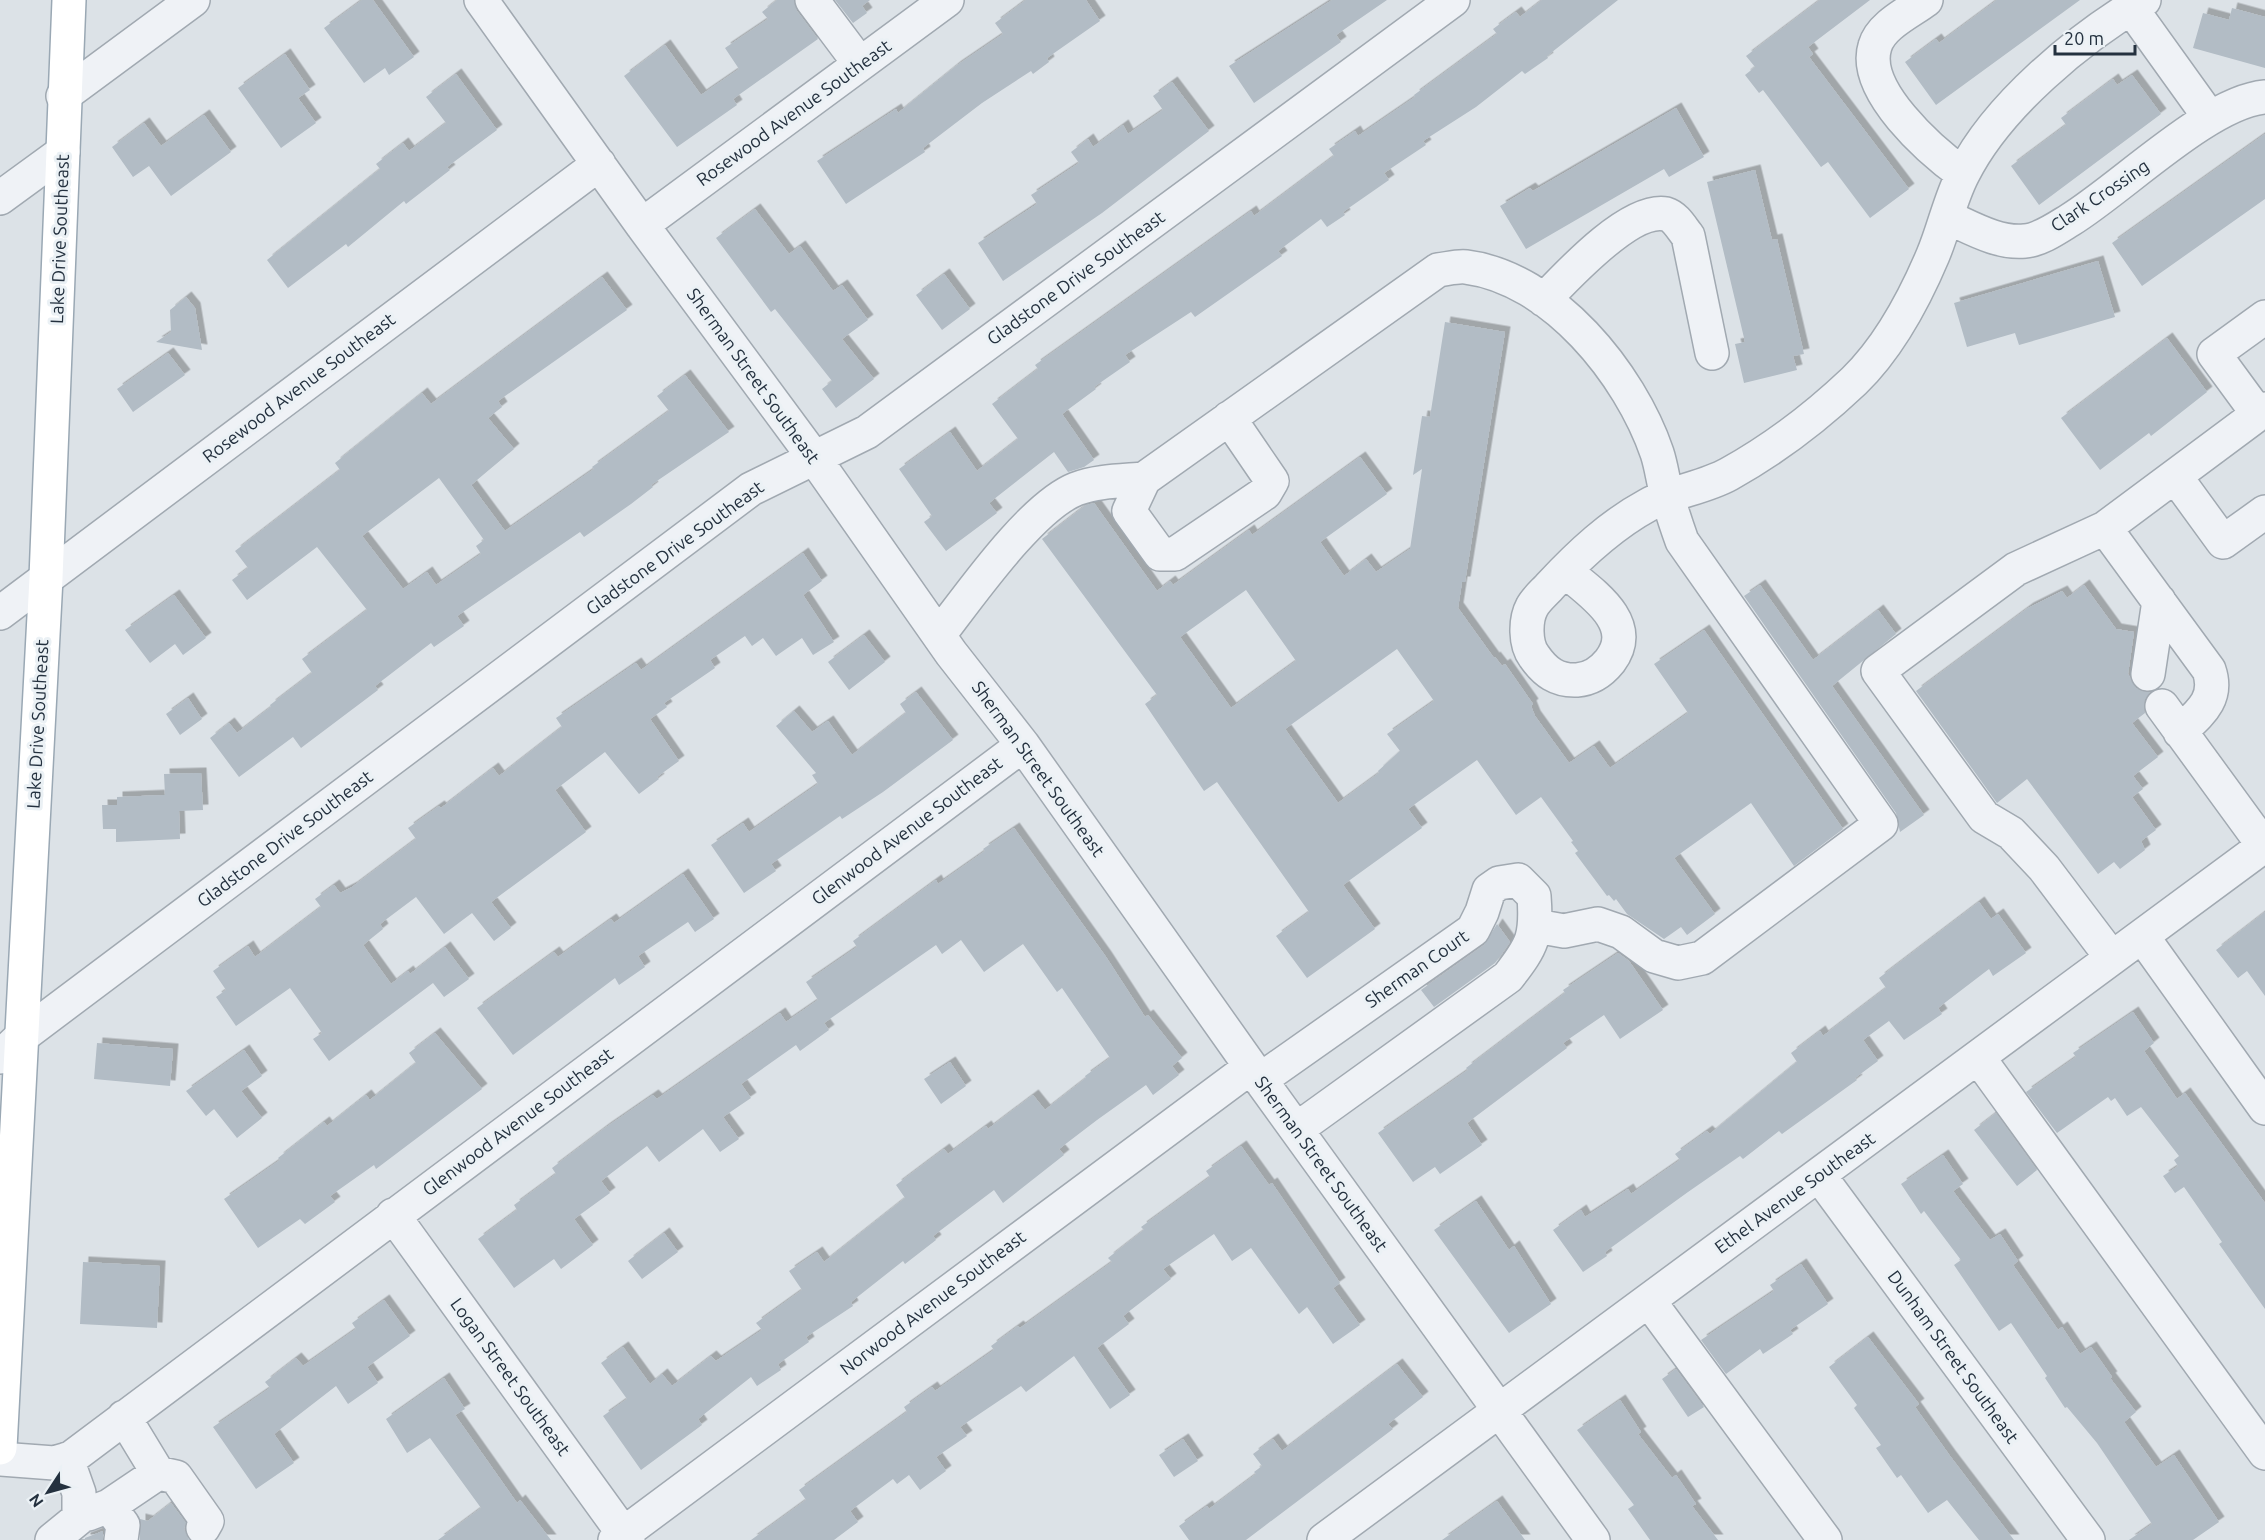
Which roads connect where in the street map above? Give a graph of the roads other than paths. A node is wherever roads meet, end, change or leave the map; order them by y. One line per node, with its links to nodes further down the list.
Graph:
1 (69, 0): 10 (main road, Lake Drive Southeast)
2 (193, 0): 10 (street)
3 (481, 0): 14 (street, Sherman Street Southeast)
4 (812, 0): 9 (street)
5 (947, 0): 9 (street, Rosewood Avenue Southeast)
6 (1453, 0): 24 (street, Gladstone Drive Southeast)
7 (1926, 0): 15 (street)
8 (2137, 4): 12 (street); 15 (street)
9 (860, 64): 18 (street, Rosewood Avenue Southeast)
10 (63, 96): 13 (main road, Lake Drive Southeast)
11 (2265, 97): 12 (street, Clark Crossing)
12 (2210, 118): 17 (street, Clark Crossing)
13 (63, 152): 16 (street); 31 (main road, Lake Drive Southeast)
14 (599, 164): 18 (street, Sherman Street Southeast); 31 (street, Rosewood Avenue Southeast)
15 (1963, 174): 17 (street)
16 (0, 198)
17 (1947, 217): 27 (street)
18 (642, 225): 24 (street, Sherman Street Southeast)
19 (1544, 300): 21 (street); 23 (street); 27 (street)
20 (2265, 317): 22 (street)
21 (1712, 353)
22 (2261, 412): 25 (street)
23 (1229, 418): 26 (street); 26 (street)
24 (815, 459): 34 (street, Sherman Street Southeast); 41 (street, Gladstone Drive Southeast)
25 (2175, 476): 28 (street); 29 (street)
26 (1144, 479): 34 (street)
27 (1668, 497): 30 (street); 38 (street)
28 (2265, 512)
29 (2105, 528): 32 (street); 40 (street)
30 (1564, 571)
31 (46, 578): 33 (street, Rosewood Avenue Southeast); 41 (main road, Lake Drive Southeast)
32 (2158, 601): 35 (street); 37 (street)
33 (0, 613)
34 (939, 635): 36 (street, Sherman Street Southeast)
35 (2148, 674)
36 (1023, 745): 43 (street, Sherman Street Southeast); 47 (street, Glenwood Avenue Southeast)
37 (2264, 845): 39 (street, Ethel Avenue Southeast)
38 (1536, 926): 43 (street, Sherman Court); 45 (street, Sherman Court)
39 (2142, 936): 40 (street, Ethel Avenue Southeast); 44 (street)
40 (2112, 958): 42 (street, Ethel Avenue Southeast)
41 (10, 1047): 51 (main road, Lake Drive Southeast)
42 (1978, 1057): 46 (street, Ethel Avenue Southeast); 52 (street)
43 (1255, 1073): 45 (street, Sherman Street Southeast); 59 (street, Norwood Avenue Southeast)
44 (2265, 1108)
45 (1297, 1130): 49 (street, Sherman Street Southeast)
46 (1819, 1175): 48 (street, Ethel Avenue Southeast); 64 (street, Dunham Street Southeast)
47 (393, 1215): 50 (street, Glenwood Avenue Southeast); 59 (street, Logan Street Southeast)
48 (1649, 1300): 49 (street, Ethel Avenue Southeast); 63 (street)
49 (1499, 1411): 61 (street, Ethel Avenue Southeast); 62 (street, Sherman Street Southeast)
50 (124, 1417): 54 (street, Glenwood Avenue Southeast); 55 (street)
51 (0, 1448)
52 (2265, 1453)
53 (0, 1459): 54 (street)
54 (67, 1459): 58 (street)
55 (158, 1473): 56 (street); 57 (street)
56 (109, 1506): 58 (street); 60 (street)
57 (203, 1528)
58 (71, 1532)
59 (622, 1538)
60 (121, 1540)
61 (1324, 1540)
62 (1593, 1540)
63 (1825, 1540)
64 (2088, 1540)

